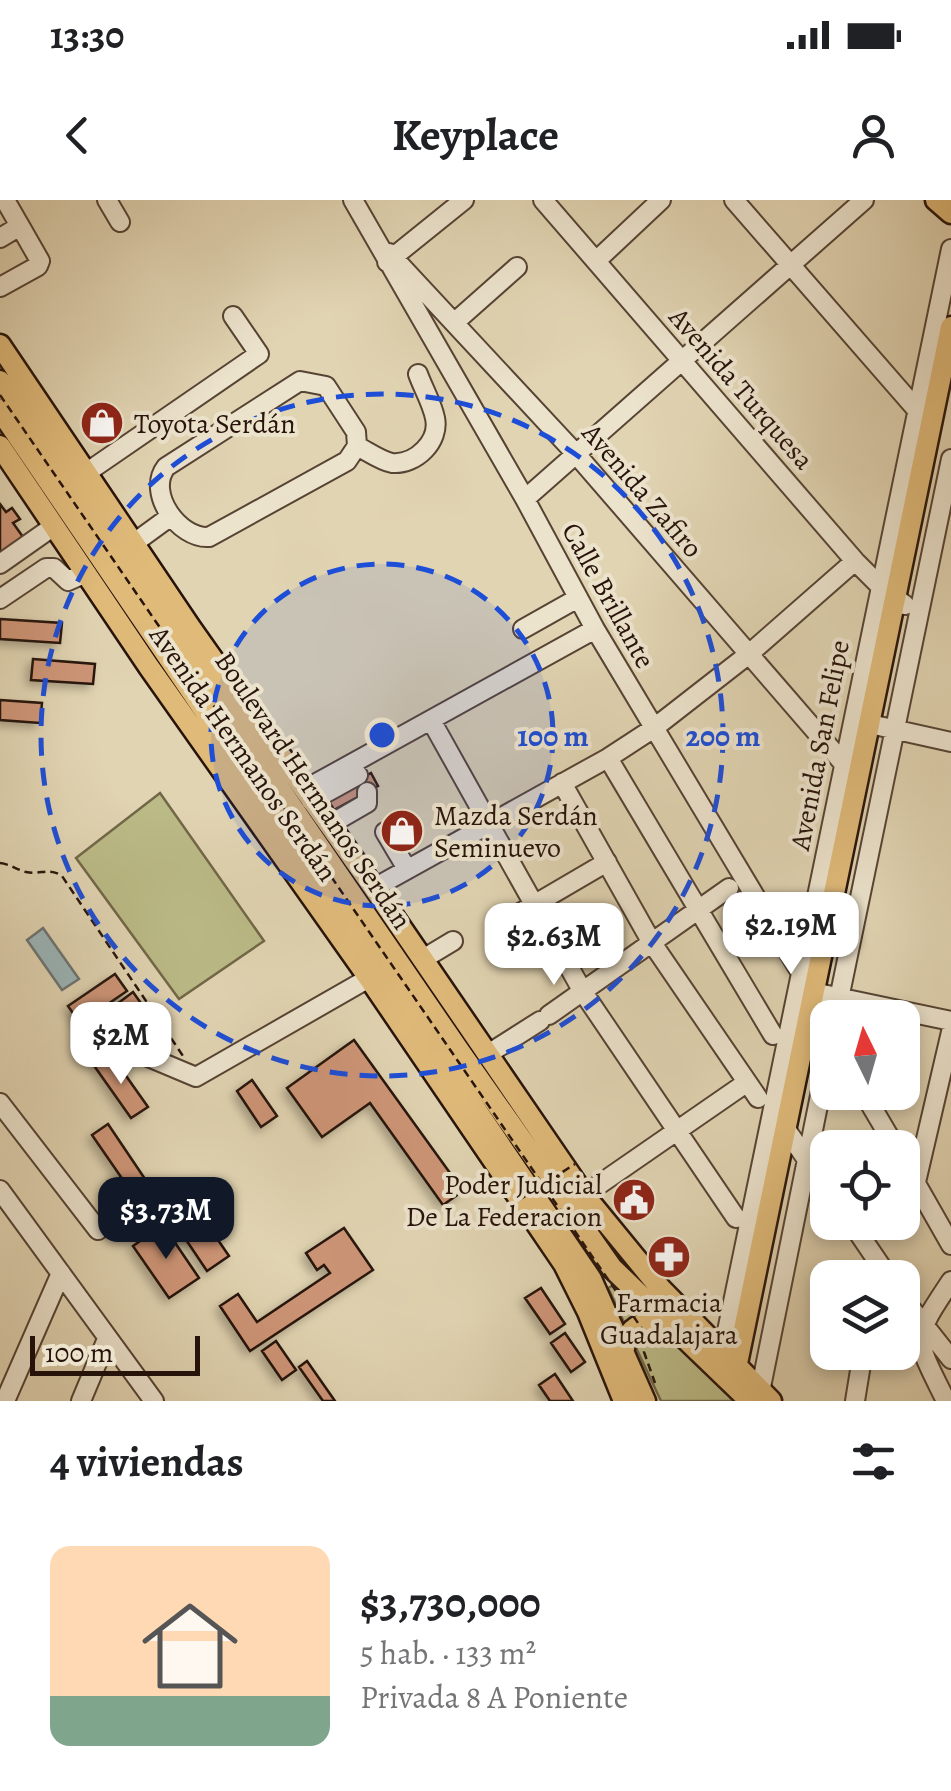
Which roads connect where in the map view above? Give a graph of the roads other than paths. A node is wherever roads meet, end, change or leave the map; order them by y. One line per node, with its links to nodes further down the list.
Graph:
1 (4, 200): 12 (street)
2 (106, 200): 11 (street)
3 (353, 200): 15 (street, Calle Brillante)
4 (464, 200): 15 (street)
5 (544, 200): 16 (street, Avenida Turquesa)
6 (662, 200): 16 (street)
7 (734, 200): 17 (street)
8 (864, 200): 17 (street)
9 (936, 200): 10 (main road)
10 (951, 213)
11 (120, 222)
12 (20, 226): 13 (street); 19 (street)
13 (0, 238)
14 (951, 249): 28 (street, Avenida San Felipe)
15 (390, 260): 21 (street, Avenida Zafiro); 35 (street, Calle Brillante)
16 (596, 261): 24 (street, Avenida Turquesa)
17 (790, 265): 24 (street); 28 (street)
18 (518, 268): 21 (street)
19 (0, 287)
20 (233, 316): 33 (street)
21 (456, 322): 31 (street, Avenida Zafiro)
22 (951, 327): 34 (main road, Avenida San Felipe)
23 (0, 346): 27 (main road, Avenida Hermanos Serdán)
24 (682, 361): 31 (street); 39 (street, Avenida Turquesa)
25 (418, 374): 29 (street)
26 (951, 382): 34 (main road, Avenida San Felipe)
27 (6, 397): 30 (main road, Boulevard Hermanos Serdán); 33 (main road, Avenida Hermanos Serdán); 46 (main road, Boulevard Hermanos Serdán)
28 (918, 410): 42 (street, Avenida San Felipe)
29 (357, 446): 36 (street); 36 (street)
30 (9, 450): 37 (main road, Avenida Hermanos Serdán); 45 (main road, Boulevard Hermanos Serdán)
31 (576, 454): 35 (street); 50 (street, Avenida Zafiro)
32 (951, 459): 34 (street, Avenida San Felipe)
33 (86, 473): 38 (main road, Avenida Hermanos Serdán)
34 (935, 493): 42 (main road, Avenida San Felipe); 52 (street, Avenida San Felipe)
35 (524, 499): 43 (street, Calle Brillante)
36 (171, 516): 38 (street)
37 (54, 526): 40 (street); 41 (main road, Avenida Hermanos Serdán)
38 (134, 543): 47 (main road, Avenida Hermanos Serdán)
39 (856, 561): 42 (street, Avenida Turquesa); 50 (street)
40 (0, 564)
41 (86, 573): 44 (street); 45 (main road); 76 (main road, Avenida Hermanos Serdán)
42 (894, 597): 52 (main road, Avenida San Felipe); 56 (street, Avenida San Felipe)
43 (578, 598): 48 (street); 49 (street, Calle Brillante)
44 (0, 599)
45 (134, 608): 104 (main road, Boulevard Hermanos Serdán)
46 (159, 612): 47 (main road); 59 (main road, Boulevard Hermanos Serdán)
47 (190, 627): 59 (main road, Avenida Hermanos Serdán)
48 (523, 629)
49 (595, 630): 51 (street); 53 (street, Calle Brillante)
50 (748, 654): 53 (street); 56 (street, Avenida Zafiro)
51 (432, 722): 57 (street); 61 (street)
52 (882, 727): 54 (street); 78 (main road, Avenida San Felipe)
53 (654, 728): 55 (street); 75 (street, Calle Brillante)
54 (951, 742)
55 (608, 758): 58 (street); 69 (street)
56 (844, 764): 75 (street, Avenida San Felipe)
57 (359, 778): 59 (street); 60 (street)
58 (562, 783): 61 (street); 64 (street)
59 (309, 795): 60 (main road, Avenida Hermanos Serdán); 71 (main road, Boulevard Hermanos Serdán)
60 (333, 823): 63 (main road, Avenida Hermanos Serdán)
61 (489, 824): 65 (street); 68 (street)
62 (385, 832): 65 (street)
63 (356, 862): 66 (main road, Avenida Hermanos Serdán); 71 (main road)
64 (607, 862): 68 (street); 73 (street)
65 (407, 869): 66 (street)
66 (374, 888): 74 (main road, Avenida Hermanos Serdán)
67 (730, 888): 69 (street)
68 (534, 904): 70 (street); 77 (street)
69 (697, 912): 73 (street); 83 (street)
70 (501, 924)
71 (377, 931): 80 (main road, Boulevard Hermanos Serdán)
72 (454, 941): 74 (street)
73 (652, 943): 77 (street); 88 (street)
74 (427, 965): 80 (main road); 85 (main road, Avenida Hermanos Serdán)
75 (801, 972): 108 (street, Avenida San Felipe)
76 (368, 978): 84 (street); 113 (main road, Avenida Hermanos Serdán)
77 (583, 992): 85 (street); 88 (street)
78 (826, 994): 79 (street, Avenida San Felipe); 81 (street); 89 (main road, Avenida San Felipe)
79 (828, 1000)
80 (426, 1004): 102 (main road, Boulevard Hermanos Serdán)
81 (951, 1022)
82 (951, 1032): 91 (street)
83 (773, 1035)
84 (115, 1043)
85 (488, 1054): 93 (main road, Avenida Hermanos Serdán)
86 (0, 1103): 96 (street)
87 (810, 1104): 89 (street, Avenida San Felipe)
88 (677, 1131): 93 (street); 95 (street)
89 (795, 1144): 90 (street); 108 (main road, Avenida San Felipe)
90 (810, 1165)
91 (920, 1165)
92 (920, 1189): 97 (street)
93 (584, 1195): 108 (main road, Avenida Hermanos Serdán)
94 (2, 1202): 98 (street)
95 (736, 1218)
96 (98, 1230)
97 (951, 1245)
98 (62, 1273): 103 (street); 110 (street)
99 (951, 1281): 101 (street)
100 (920, 1323): 101 (street)
101 (922, 1326): 105 (street); 115 (street)
102 (674, 1329): 104 (main road); 108 (main road, Boulevard Hermanos Serdán)
103 (107, 1338): 111 (street); 112 (street)
104 (622, 1354): 107 (main road, Boulevard Hermanos Serdán)
105 (951, 1359)
106 (860, 1370): 114 (street)
107 (633, 1376): 109 (main road, Boulevard Hermanos Serdán); 113 (main road)
108 (743, 1381)
109 (650, 1393)
110 (5, 1401)
111 (81, 1401)
112 (154, 1401)
113 (626, 1401)
114 (855, 1401)
115 (946, 1401)

